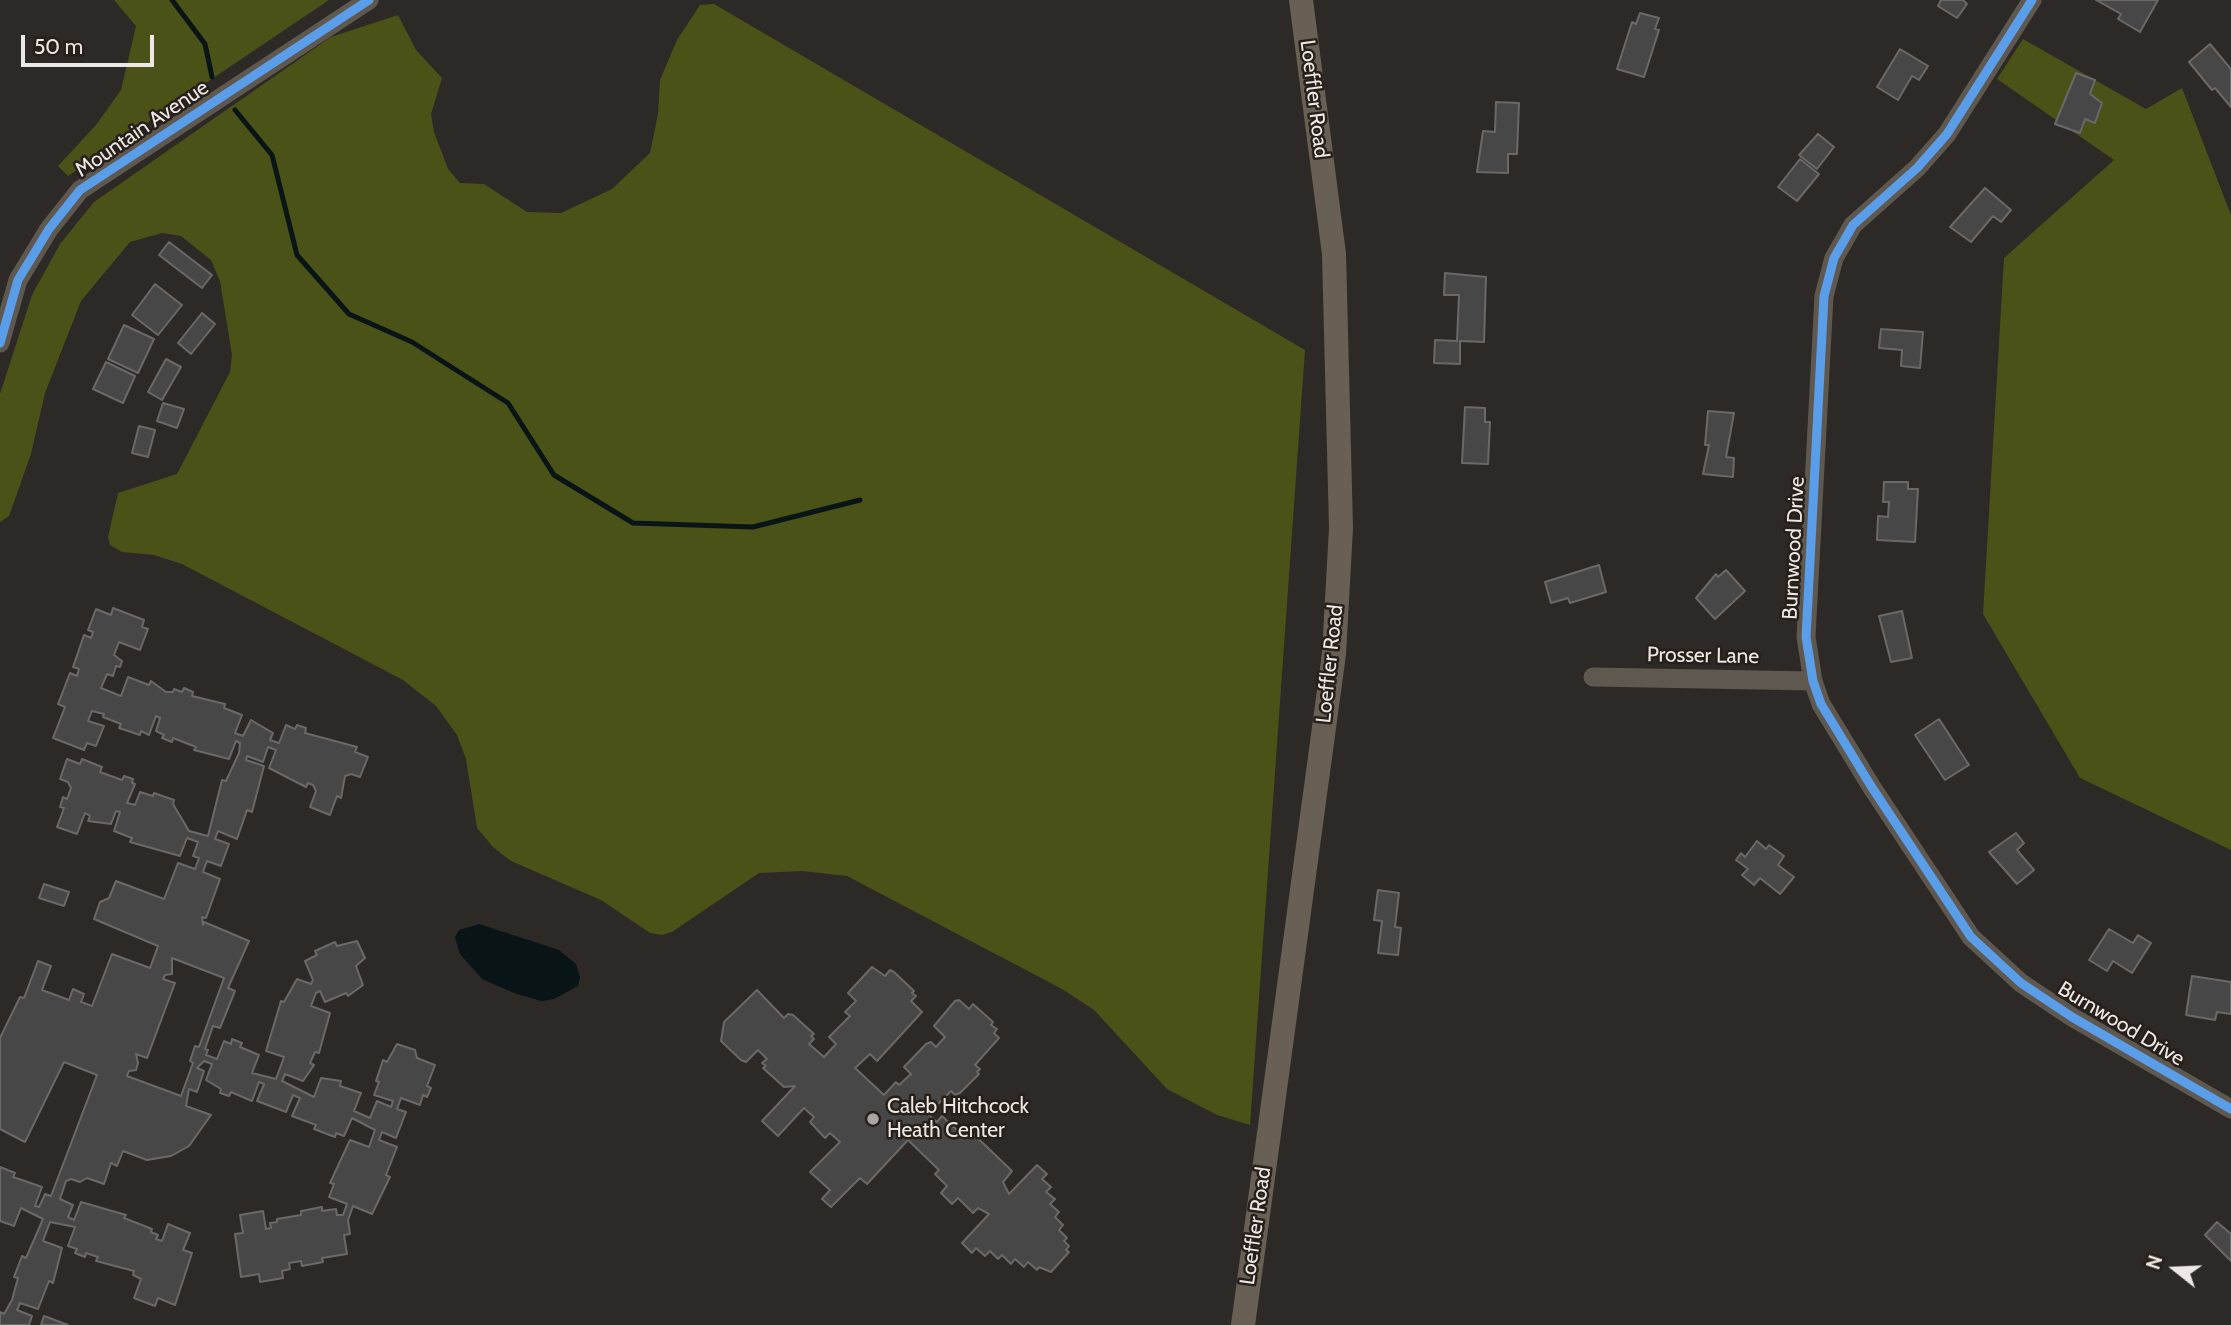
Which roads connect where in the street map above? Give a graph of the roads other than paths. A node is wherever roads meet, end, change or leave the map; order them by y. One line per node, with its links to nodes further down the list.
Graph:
1 (369, 0): 4 (street, Mountain Avenue)
2 (1301, 0): 8 (main road, Loeffler Road)
3 (2032, 0): 6 (street, Burnwood Drive)
4 (0, 343)
5 (1593, 677): 6 (street, Prosser Lane)
6 (1813, 681): 7 (street, Burnwood Drive)
7 (2231, 1109)
8 (1242, 1325)

